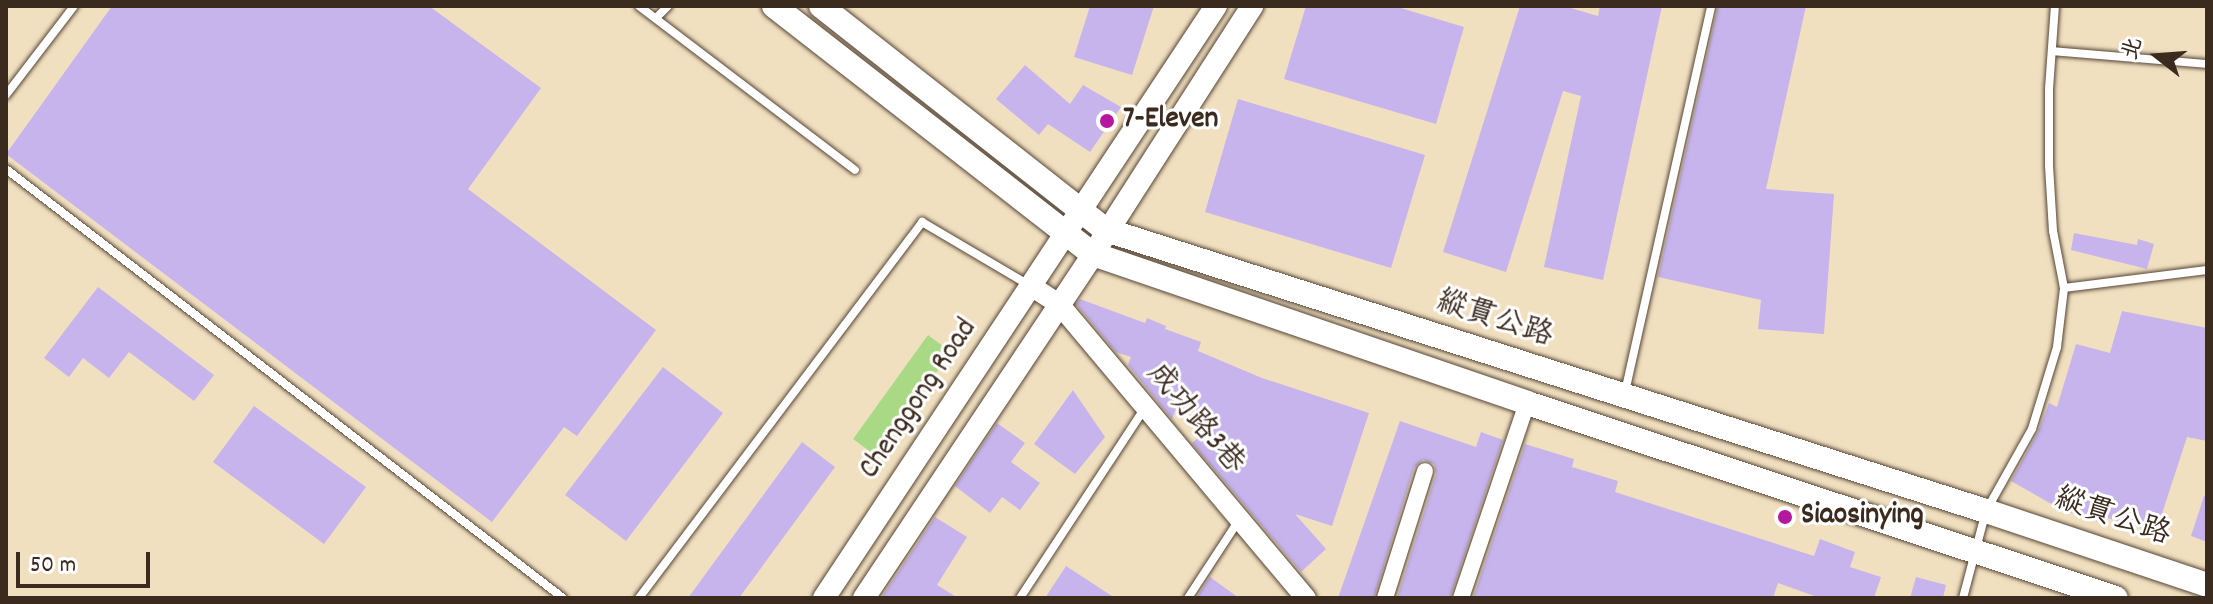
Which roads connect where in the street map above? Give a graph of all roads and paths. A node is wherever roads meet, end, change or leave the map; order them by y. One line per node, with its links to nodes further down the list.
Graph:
1 (74, 6): 13 (lane)
2 (639, 6): 10 (lane)
3 (668, 6): 10 (lane)
4 (774, 6): 18 (main road)
5 (821, 6): 16 (main road, 縱貫公路)
6 (1216, 6): 16 (main road, Chenggong Road)
7 (1252, 6): 17 (main road, Chenggong Road)
8 (1711, 6): 24 (lane)
9 (2055, 6): 11 (lane)
10 (656, 18): 15 (lane)
11 (2052, 51): 12 (lane); 22 (lane)
12 (2207, 64)
13 (6, 95)
14 (6, 169): 32 (lane)
15 (855, 170)
16 (1081, 212): 17 (main road, 縱貫公路); 18 (main road, Chenggong Road)
17 (1106, 230): 19 (main road, Chenggong Road); 24 (main road, 縱貫公路)
18 (1066, 234): 19 (main road); 21 (main road, Chenggong Road)
19 (1093, 254): 23 (main road, Chenggong Road); 25 (main road)
20 (2207, 270): 22 (lane)
21 (1031, 286): 23 (street, 成功路3巷); 33 (lane); 34 (main road, Chenggong Road)
22 (2064, 288): 28 (lane)
23 (1059, 304): 26 (street, 成功路3巷); 35 (main road, Chenggong Road)
24 (1624, 395): 28 (main road, 縱貫公路)
25 (1527, 403): 30 (main road); 40 (street)
26 (1144, 409): 29 (street, 成功路3巷); 36 (lane)
27 (1425, 471): 39 (street)
28 (1986, 511): 30 (lane); 31 (main road, 縱貫公路)
29 (1239, 520): 37 (lane); 38 (street, 成功路3巷)
30 (1973, 552): 41 (lane); 42 (main road)
31 (2207, 585)
32 (563, 598)
33 (639, 598)
34 (824, 598)
35 (864, 598)
36 (1020, 598)
37 (1188, 598)
38 (1306, 598)
39 (1385, 598)
40 (1461, 598)
41 (1963, 598)
42 (2116, 598)

